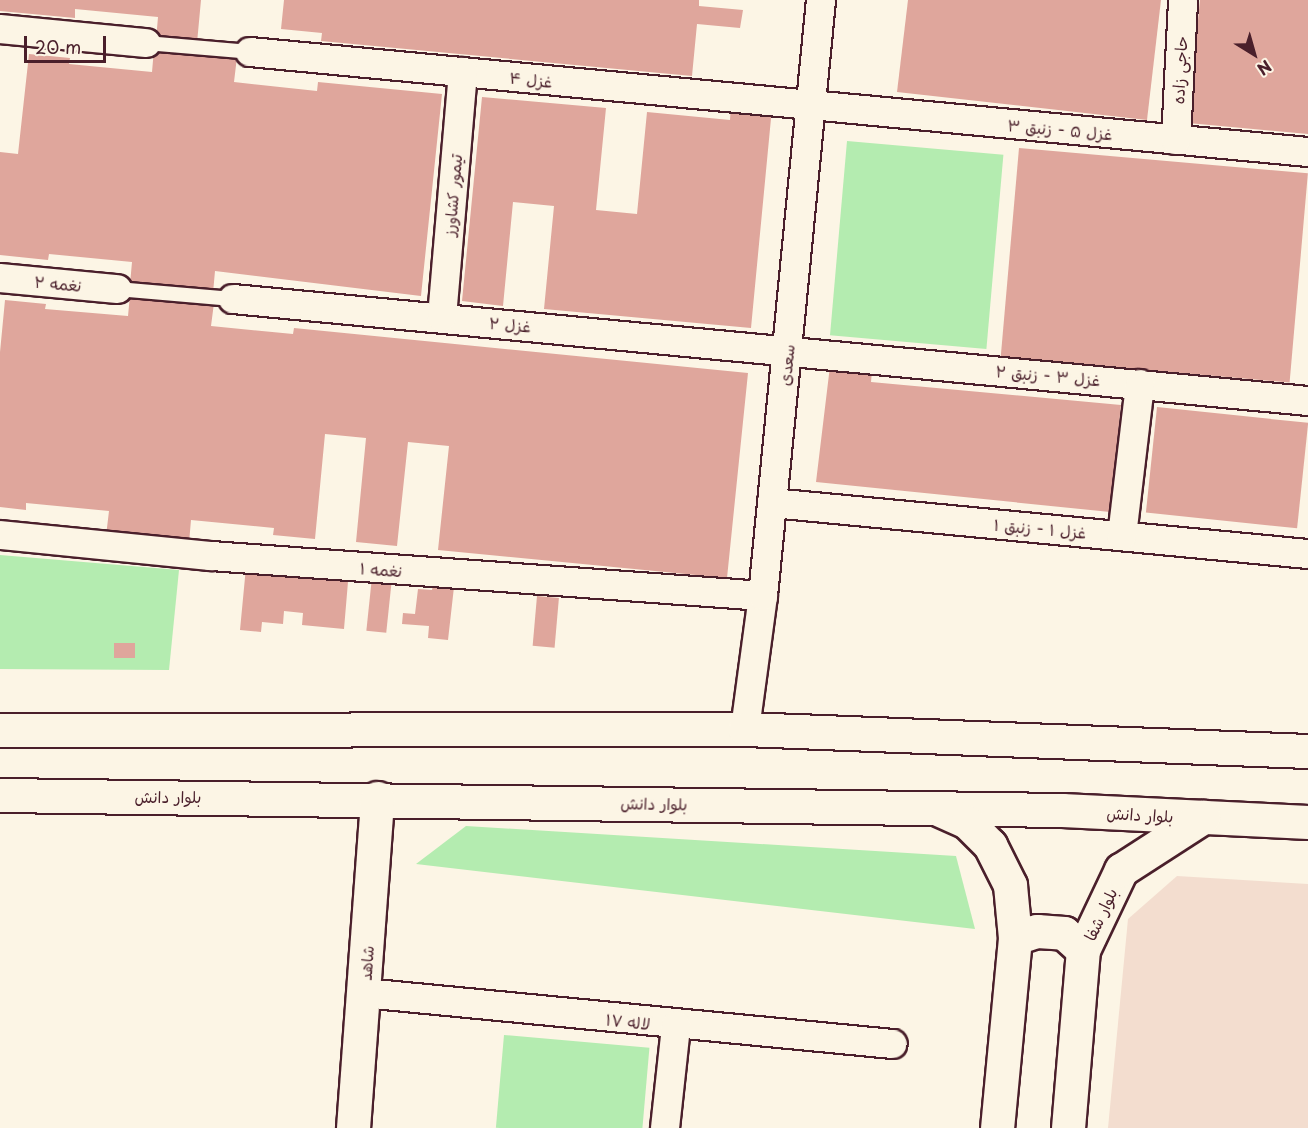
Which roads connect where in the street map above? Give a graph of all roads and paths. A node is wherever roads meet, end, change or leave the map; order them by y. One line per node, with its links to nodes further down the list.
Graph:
1 (821, 0): 7 (street, سعدی)
2 (1183, 0): 8 (street, حاجی زاده)
3 (0, 29): 4 (street)
4 (146, 43): 5 (lane)
5 (250, 52): 6 (street, غزل ۴)
6 (463, 72): 7 (street, غزل ۴); 13 (street, تیمور کشاورز)
7 (811, 107): 8 (street, غزل ۵ - زنبق ۳); 14 (street, سعدی)
8 (1176, 140): 9 (street, غزل ۵ - زنبق ۳)
9 (1308, 152)
10 (0, 278): 11 (street, نغمه ۲)
11 (117, 289): 12 (lane)
12 (233, 299): 13 (street, غزل ۲)
13 (442, 318): 14 (street, غزل ۲)
14 (787, 350): 15 (street, غزل ۳ - زنبق ۲); 17 (street, سعدی)
15 (1140, 384): 16 (street, غزل ۳ - زنبق ۲); 19 (street)
16 (1308, 401)
17 (772, 503): 19 (street, غزل ۱ - زنبق ۱); 21 (street, سعدی)
18 (0, 535): 21 (street, نغمه ۱)
19 (1122, 536): 20 (street, غزل ۱ - زنبق ۱)
20 (1308, 554)
21 (763, 596): 22 (street, سعدی)
22 (745, 729): 23 (street); 24 (street)
23 (0, 730)
24 (1308, 751)
25 (0, 795): 26 (street, بلوار دانش)
26 (377, 798): 27 (street, بلوار دانش); 32 (street, شاهد)
27 (938, 809): 28 (street, بلوار دانش); 30 (street)
28 (1203, 817): 29 (street, بلوار دانش); 31 (street, بلوار شفا)
29 (1308, 822)
30 (1015, 939): 31 (street); 37 (street)
31 (1083, 950): 38 (street, بلوار شفا)
32 (364, 993): 33 (street, لاله ۱۷); 35 (street, شاهد)
33 (676, 1026): 34 (street, لاله ۱۷); 36 (street)
34 (893, 1044)
35 (353, 1128)
36 (665, 1128)
37 (997, 1128)
38 (1068, 1128)

